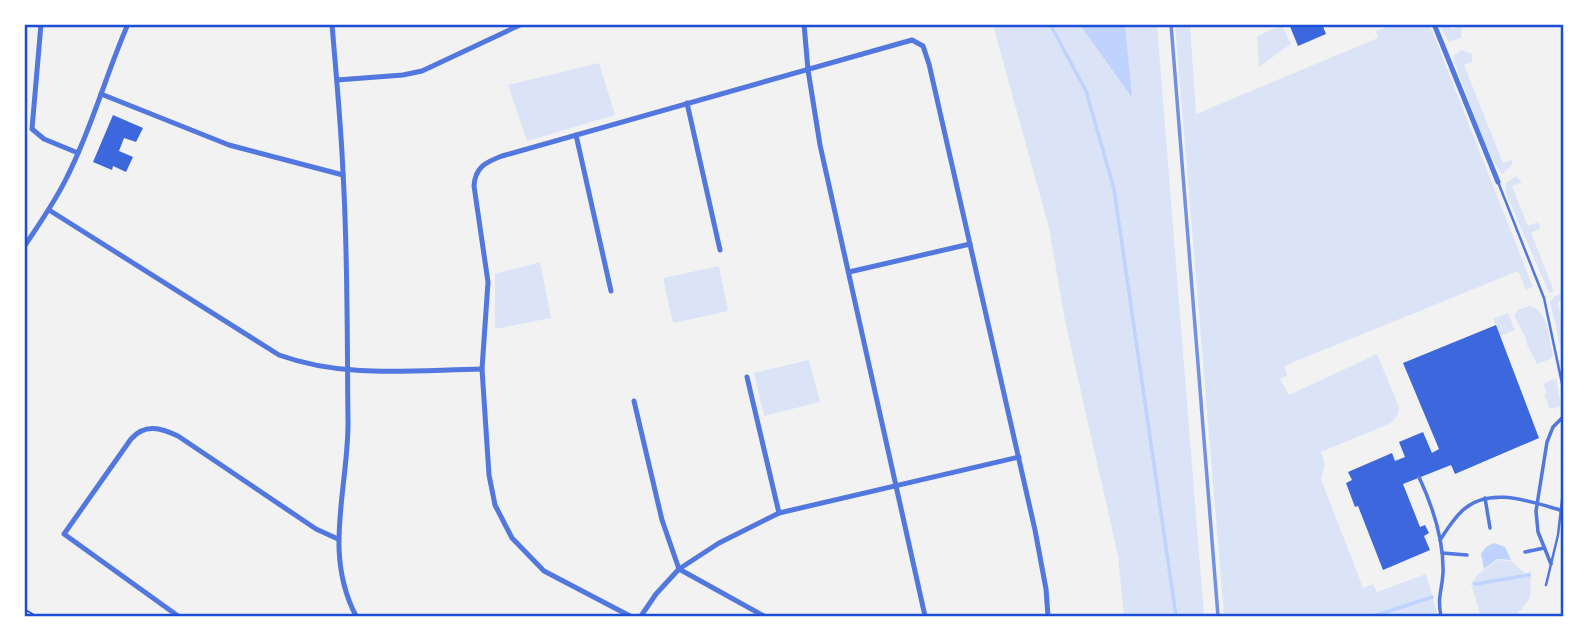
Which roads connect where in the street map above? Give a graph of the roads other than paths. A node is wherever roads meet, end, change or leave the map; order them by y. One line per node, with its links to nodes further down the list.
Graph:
1 (41, 24): 12 (street)
2 (128, 24): 9 (street)
3 (332, 24): 8 (street)
4 (522, 24): 8 (street)
5 (804, 24): 7 (street)
6 (1434, 24): 14 (street)
7 (808, 70): 10 (street); 17 (street); 20 (street)
8 (337, 80): 13 (street)
9 (100, 94): 12 (street); 13 (street)
10 (687, 103): 11 (street); 19 (street)
11 (576, 135): 21 (street); 22 (street)
12 (78, 153): 15 (street)
13 (344, 175): 23 (street)
14 (1498, 183): 25 (lane)
15 (50, 210): 16 (street); 23 (street)
16 (27, 237): 18 (street)
17 (970, 244): 20 (street); 28 (street)
18 (24, 247)
19 (720, 250)
20 (849, 272): 31 (street)
21 (611, 291)
22 (482, 369): 23 (street); 48 (street)
23 (347, 372): 37 (street)
24 (747, 377): 35 (street)
25 (1563, 393)
26 (634, 401): 44 (street)
27 (1563, 416): 33 (street)
28 (1018, 457): 31 (street); 52 (street)
29 (1419, 477): 38 (street)
30 (1563, 482): 34 (lane)
31 (897, 485): 35 (street); 51 (street)
32 (1485, 498): 33 (street); 36 (street); 38 (street)
33 (1537, 504): 34 (street); 39 (street)
34 (1560, 510): 43 (lane)
35 (779, 513): 44 (street)
36 (1490, 528)
37 (338, 538): 46 (street); 47 (street)
38 (1440, 540): 41 (street)
39 (1544, 548): 40 (street); 43 (street)
40 (1525, 552)
41 (1442, 553): 42 (street); 53 (street)
42 (1467, 555)
43 (1551, 564): 45 (lane)
44 (679, 569): 49 (street); 50 (street)
45 (1546, 585)
46 (178, 617)
47 (356, 617)
48 (630, 617)
49 (641, 617)
50 (764, 617)
51 (925, 617)
52 (1048, 617)
53 (1441, 617)

